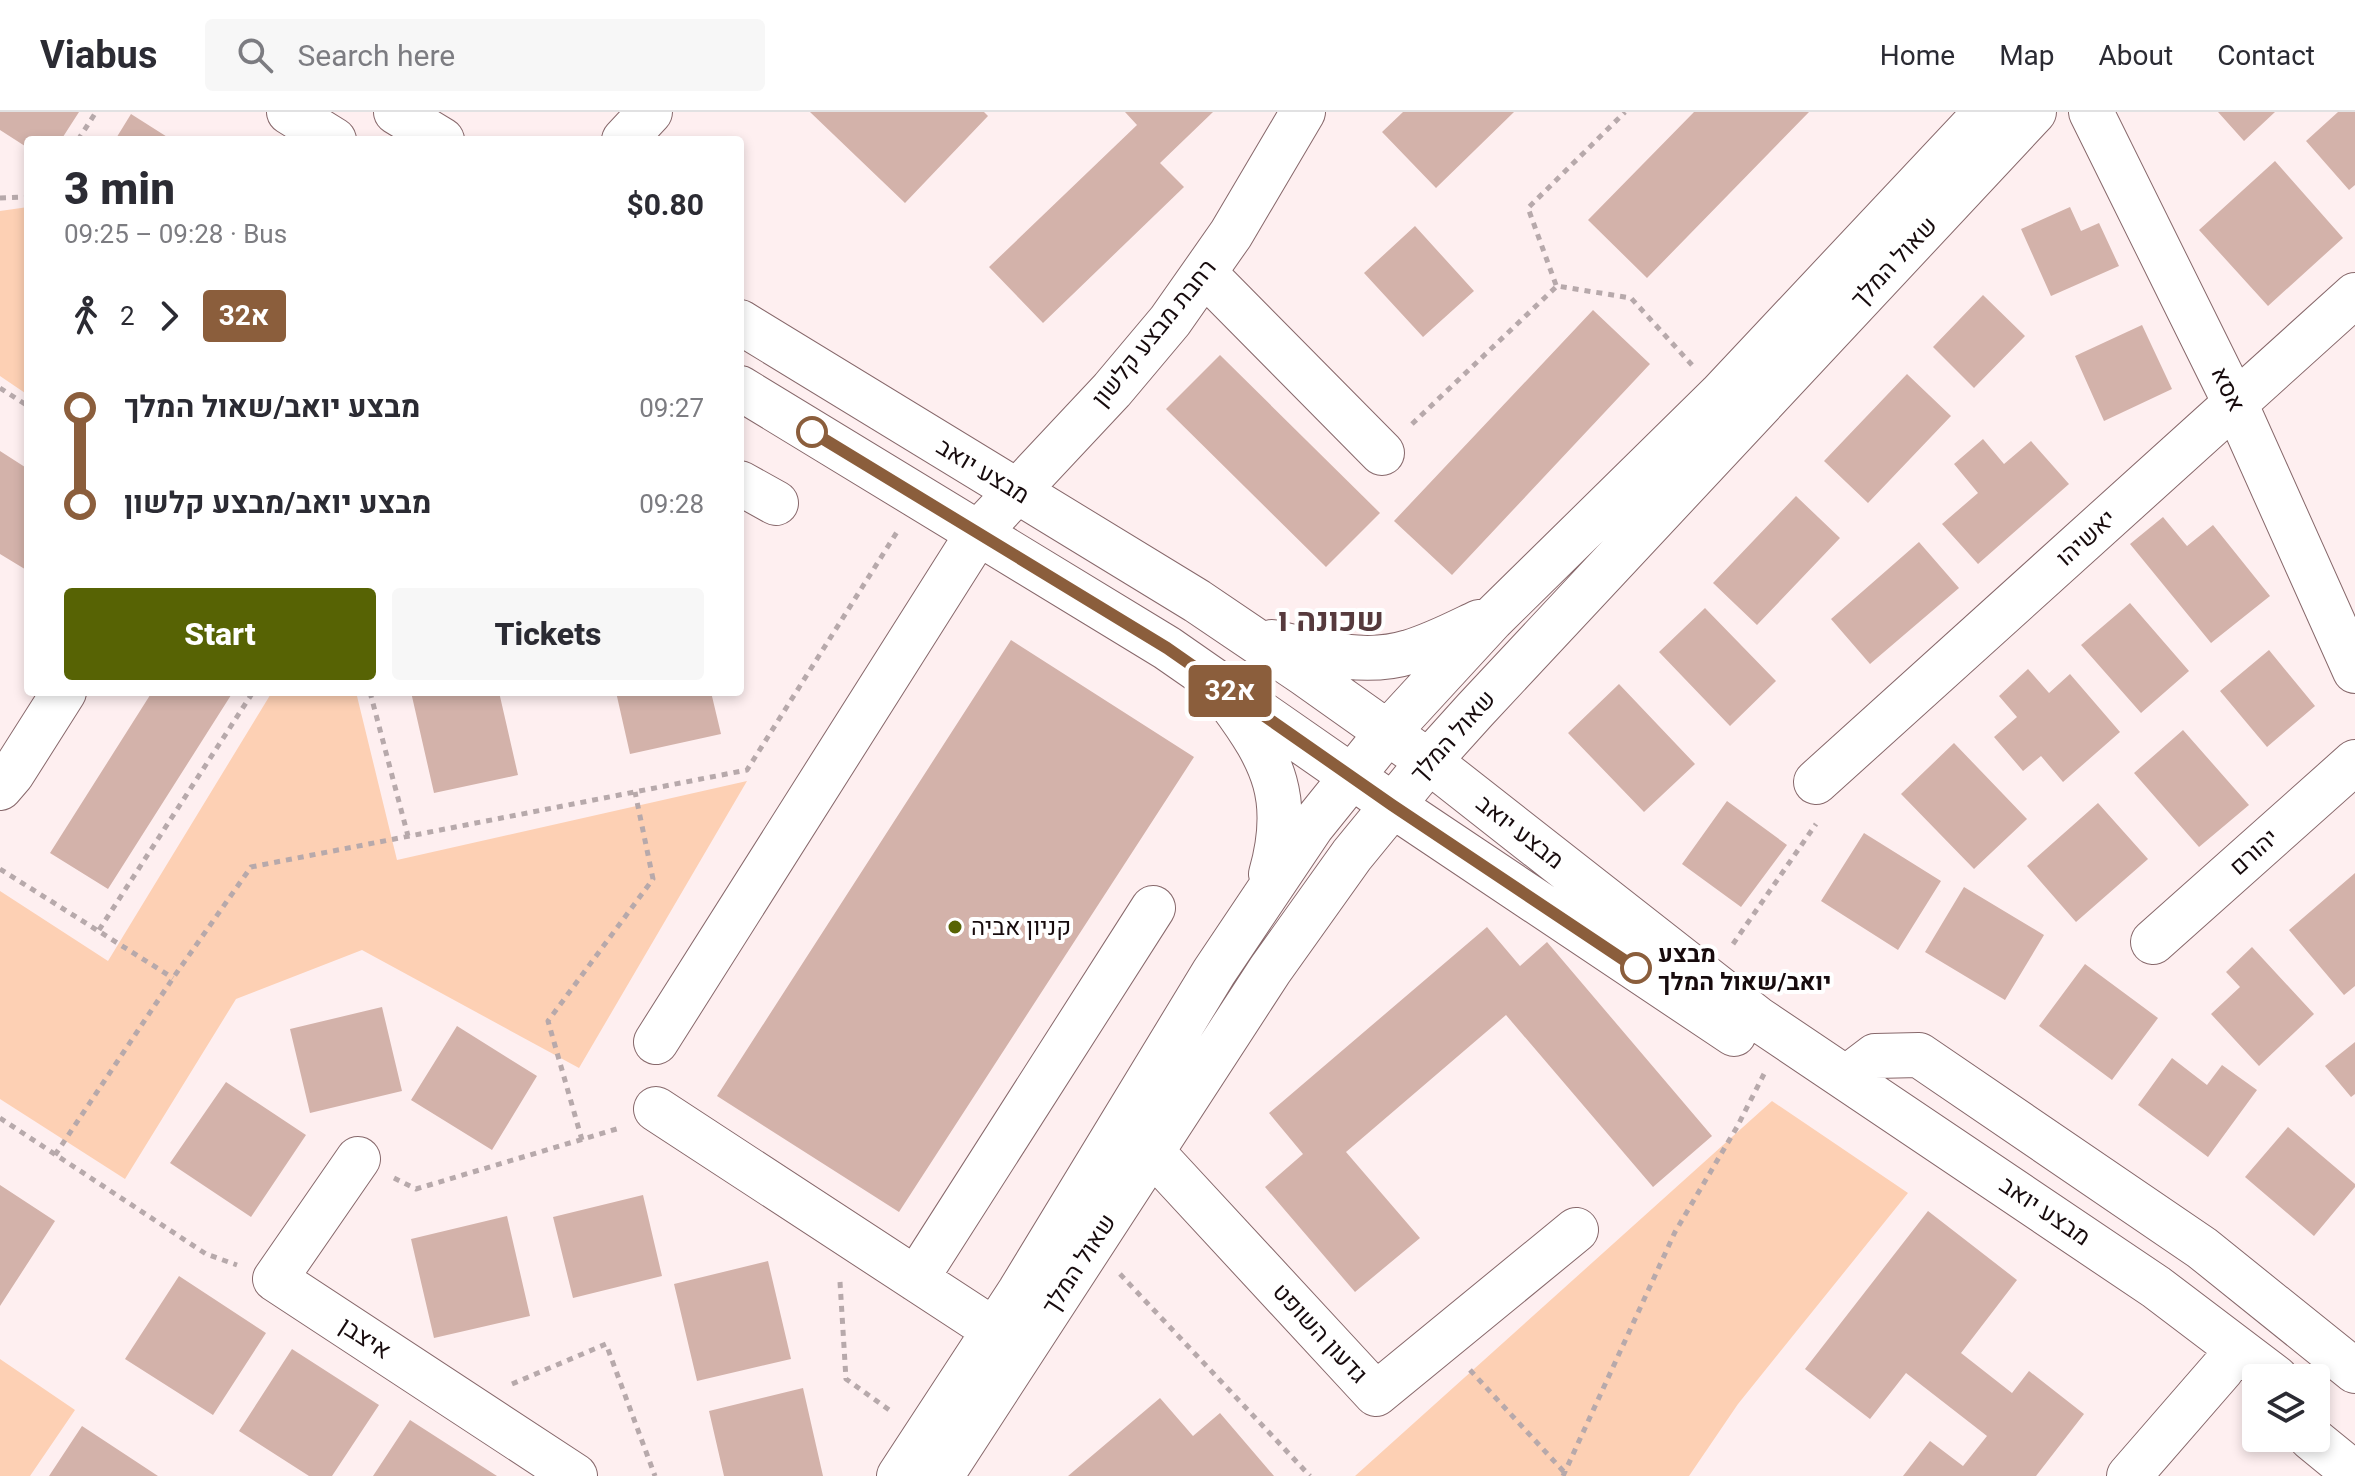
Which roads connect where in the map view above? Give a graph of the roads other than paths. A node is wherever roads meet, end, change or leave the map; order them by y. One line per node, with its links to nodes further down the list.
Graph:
1 (289, 112): 8 (street)
2 (396, 112): 9 (street)
3 (650, 112): 10 (street)
4 (1303, 112): 11 (street, רחבת מבצע קלשון)
5 (1986, 112): 19 (street, שאול המלך)
6 (2034, 112): 25 (street, שאול המלך)
7 (2091, 112): 15 (street, אסא)
8 (328, 136)
9 (435, 136)
10 (628, 136)
11 (1204, 273): 16 (street); 17 (street, רחבת מבצע קלשון)
12 (2355, 295): 15 (street, יאשיהו)
13 (744, 324): 17 (street, מבצע יואב)
14 (744, 390): 18 (street, מבצע יואב)
15 (2235, 403): 21 (street, אסא); 28 (street, יאשיהו)
16 (1382, 453)
17 (1018, 492): 18 (street, רחבת מבצע קלשון); 20 (street, מבצע יואב)
18 (978, 533): 22 (street, מבצע יואב); 34 (street, רחבת מבצע קלשון)
19 (1505, 606): 20 (street); 24 (street, שאול המלך)
20 (1250, 637): 24 (street, מבצע יואב)
21 (2355, 671)
22 (1214, 680): 27 (street, מבצע יואב); 31 (street)
23 (61, 696): 29 (street)
24 (1387, 733): 25 (street, מבצע יואב); 27 (street, שאול המלך)
25 (1429, 761): 30 (street, שאול המלך); 35 (street, מבצע יואב)
26 (2355, 762): 33 (street, יהורם)
27 (1352, 776): 30 (street, מבצע יואב); 31 (street, שאול המלך)
28 (1816, 782)
29 (0, 788)
30 (1392, 805): 37 (street, שאול המלך); 43 (street, מבצע יואב)
31 (1266, 894): 41 (street, שאול המלך)
32 (1153, 908): 40 (street)
33 (2153, 942)
34 (656, 1042)
35 (1846, 1078): 42 (street, מבצע יואב); 44 (street)
36 (644, 1117): 40 (street)
37 (1153, 1153): 39 (street, גדעון השופט); 46 (street, שאול המלך)
38 (358, 1159): 47 (street, איצבן)
39 (1576, 1230)
40 (916, 1279): 41 (street)
41 (994, 1330): 46 (street, שאול המלך)
42 (2258, 1364)
43 (2222, 1369): 45 (street, מבצע יואב); 49 (street)
44 (2355, 1371)
45 (2242, 1384)
46 (933, 1456): 48 (street, שאול המלך)
47 (575, 1476)
48 (899, 1476)
49 (2129, 1476)

